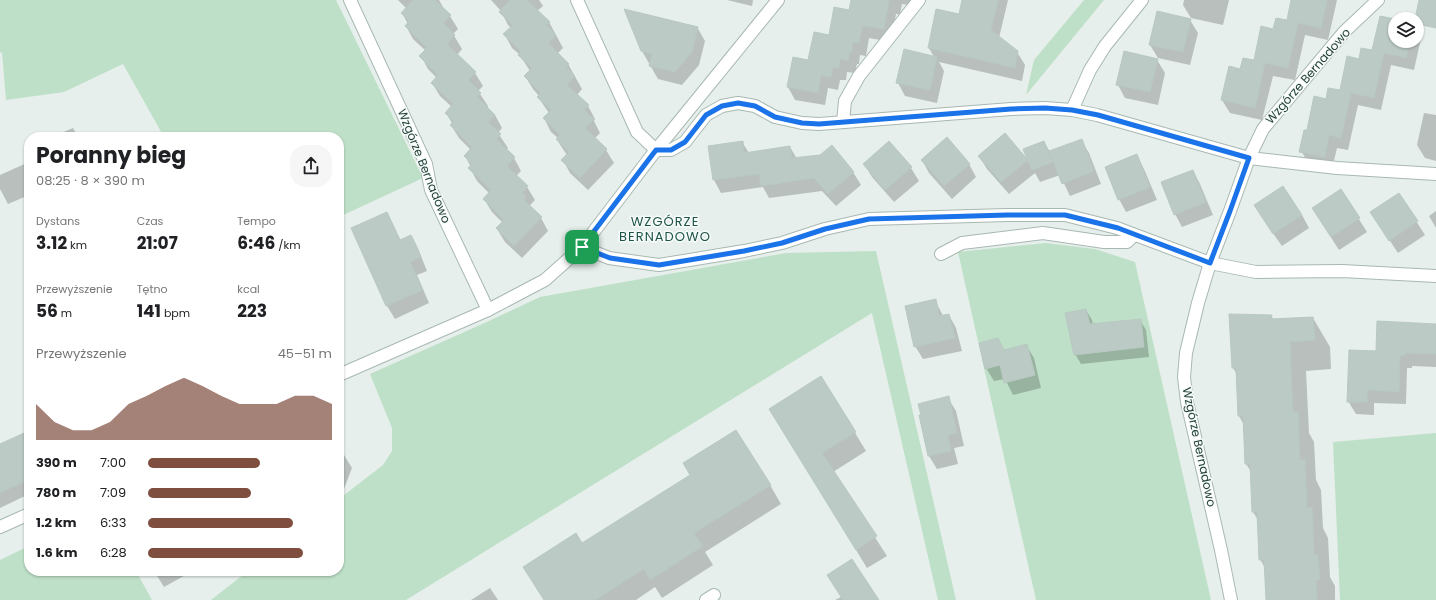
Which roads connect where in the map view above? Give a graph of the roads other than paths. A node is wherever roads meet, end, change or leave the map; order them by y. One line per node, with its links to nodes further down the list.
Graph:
1 (350, 0): 17 (street, Wzgórze Bernadowo)
2 (577, 0): 9 (street)
3 (778, 0): 9 (street)
4 (919, 0): 8 (street)
5 (1142, 0): 7 (street)
6 (1378, 0): 10 (street, Wzgórze Bernadowo)
7 (1072, 110): 8 (street); 10 (street)
8 (843, 122): 9 (street)
9 (656, 150): 13 (street)
10 (1249, 158): 11 (street); 15 (street, Wzgórze Bernadowo)
11 (1436, 174)
12 (1134, 234): 13 (street); 14 (street); 15 (street)
13 (582, 247): 17 (street)
14 (941, 254)
15 (1210, 263): 16 (street); 21 (street, Wzgórze Bernadowo)
16 (1436, 276)
17 (488, 310): 18 (street)
18 (344, 373)
19 (24, 516): 20 (street)
20 (0, 527)
21 (1231, 600)

